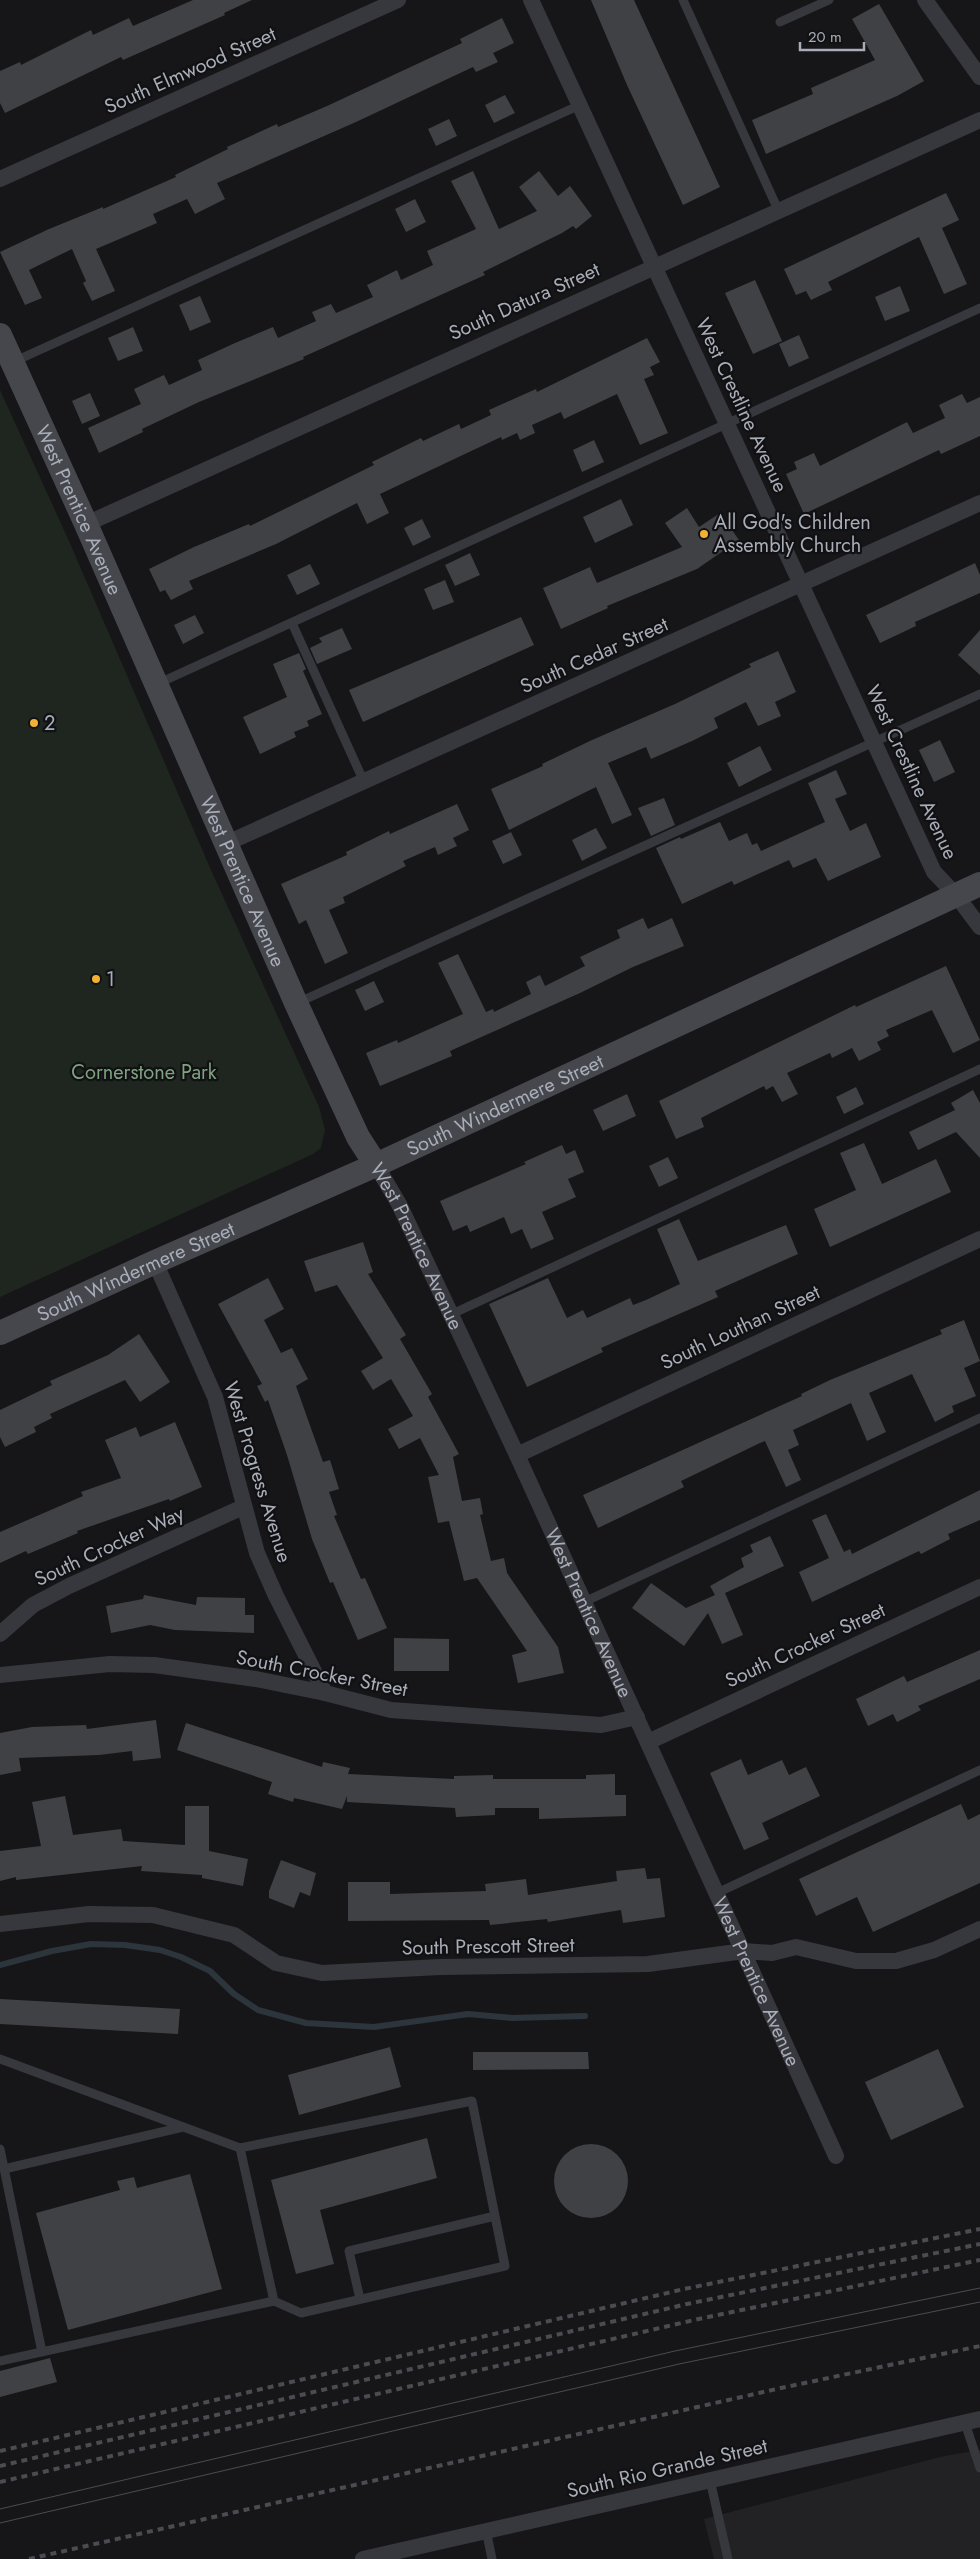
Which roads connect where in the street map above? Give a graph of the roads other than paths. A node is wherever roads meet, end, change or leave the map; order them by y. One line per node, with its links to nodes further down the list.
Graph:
1 (398, 0): 10 (street, South Elmwood Street)
2 (531, 0): 8 (street, West Crestline Avenue)
3 (683, 0): 11 (lane)
4 (829, 0): 6 (lane)
5 (925, 0): 7 (street)
6 (780, 22)
7 (980, 77)
8 (580, 105): 12 (street, West Crestline Avenue); 15 (lane)
9 (980, 120): 11 (street, South Datura Street)
10 (0, 179)
11 (779, 212): 12 (street, South Datura Street)
12 (654, 267): 16 (street, West Crestline Avenue); 18 (street, South Datura Street)
13 (980, 308): 16 (lane)
14 (0, 335): 15 (street, West Prentice Avenue)
15 (12, 362): 18 (street, West Prentice Avenue)
16 (727, 423): 19 (street, West Crestline Avenue); 20 (lane)
17 (980, 503): 19 (street, South Cedar Street)
18 (86, 524): 21 (street, West Prentice Avenue)
19 (802, 584): 23 (street, West Crestline Avenue); 24 (street, South Cedar Street)
20 (292, 623): 21 (lane); 24 (lane)
21 (156, 685): 25 (street, West Prentice Avenue)
22 (980, 694): 23 (lane)
23 (874, 743): 27 (street, West Crestline Avenue); 29 (lane)
24 (364, 782): 25 (street, South Cedar Street)
25 (225, 844): 29 (street, West Prentice Avenue)
26 (980, 884): 27 (street, South Windermere Street)
27 (956, 895): 28 (street, West Crestline Avenue); 31 (street, South Windermere Street)
28 (980, 927)
29 (296, 1003): 31 (street, West Prentice Avenue)
30 (980, 1069): 34 (lane)
31 (376, 1165): 33 (street, South Windermere Street); 34 (street, West Prentice Avenue)
32 (980, 1239): 37 (street, South Louthan Street)
33 (155, 1262): 35 (street, South Windermere Street); 38 (street, West Progress Avenue)
34 (452, 1314): 37 (street, West Prentice Avenue)
35 (0, 1333)
36 (980, 1418): 40 (lane)
37 (518, 1455): 40 (street, West Prentice Avenue)
38 (242, 1507): 41 (street, South Crocker Way); 43 (street, West Progress Avenue)
39 (980, 1587): 45 (street, South Crocker Street)
40 (584, 1602): 44 (street, West Prentice Avenue)
41 (0, 1634)
42 (0, 1675): 43 (street, South Crocker Street)
43 (325, 1693): 44 (street, South Crocker Street)
44 (637, 1717): 45 (street, West Prentice Avenue)
45 (648, 1742): 47 (street, West Prentice Avenue)
46 (980, 1770): 47 (lane)
47 (717, 1893): 50 (street, West Prentice Avenue)
48 (0, 1924): 50 (street, South Prescott Street)
49 (980, 1929): 50 (street, South Prescott Street)
50 (744, 1951): 55 (street, West Prentice Avenue)
51 (0, 2059): 52 (lane)
52 (183, 2127): 53 (lane); 56 (lane)
53 (240, 2148): 57 (lane); 59 (lane)
54 (0, 2149): 56 (lane)
55 (836, 2156)
56 (4, 2170): 60 (lane)
57 (495, 2216): 58 (lane); 58 (lane)
58 (360, 2299): 59 (lane)
59 (274, 2301): 60 (lane)
60 (42, 2352): 61 (lane)
61 (0, 2362)
62 (973, 2421): 63 (lane); 64 (street, South Rio Grande Street)
63 (980, 2468)
64 (710, 2480): 65 (street, South Rio Grande Street); 68 (lane)
65 (486, 2530): 66 (street, South Rio Grande Street); 67 (lane)
66 (363, 2559)
67 (492, 2559)
68 (728, 2559)

